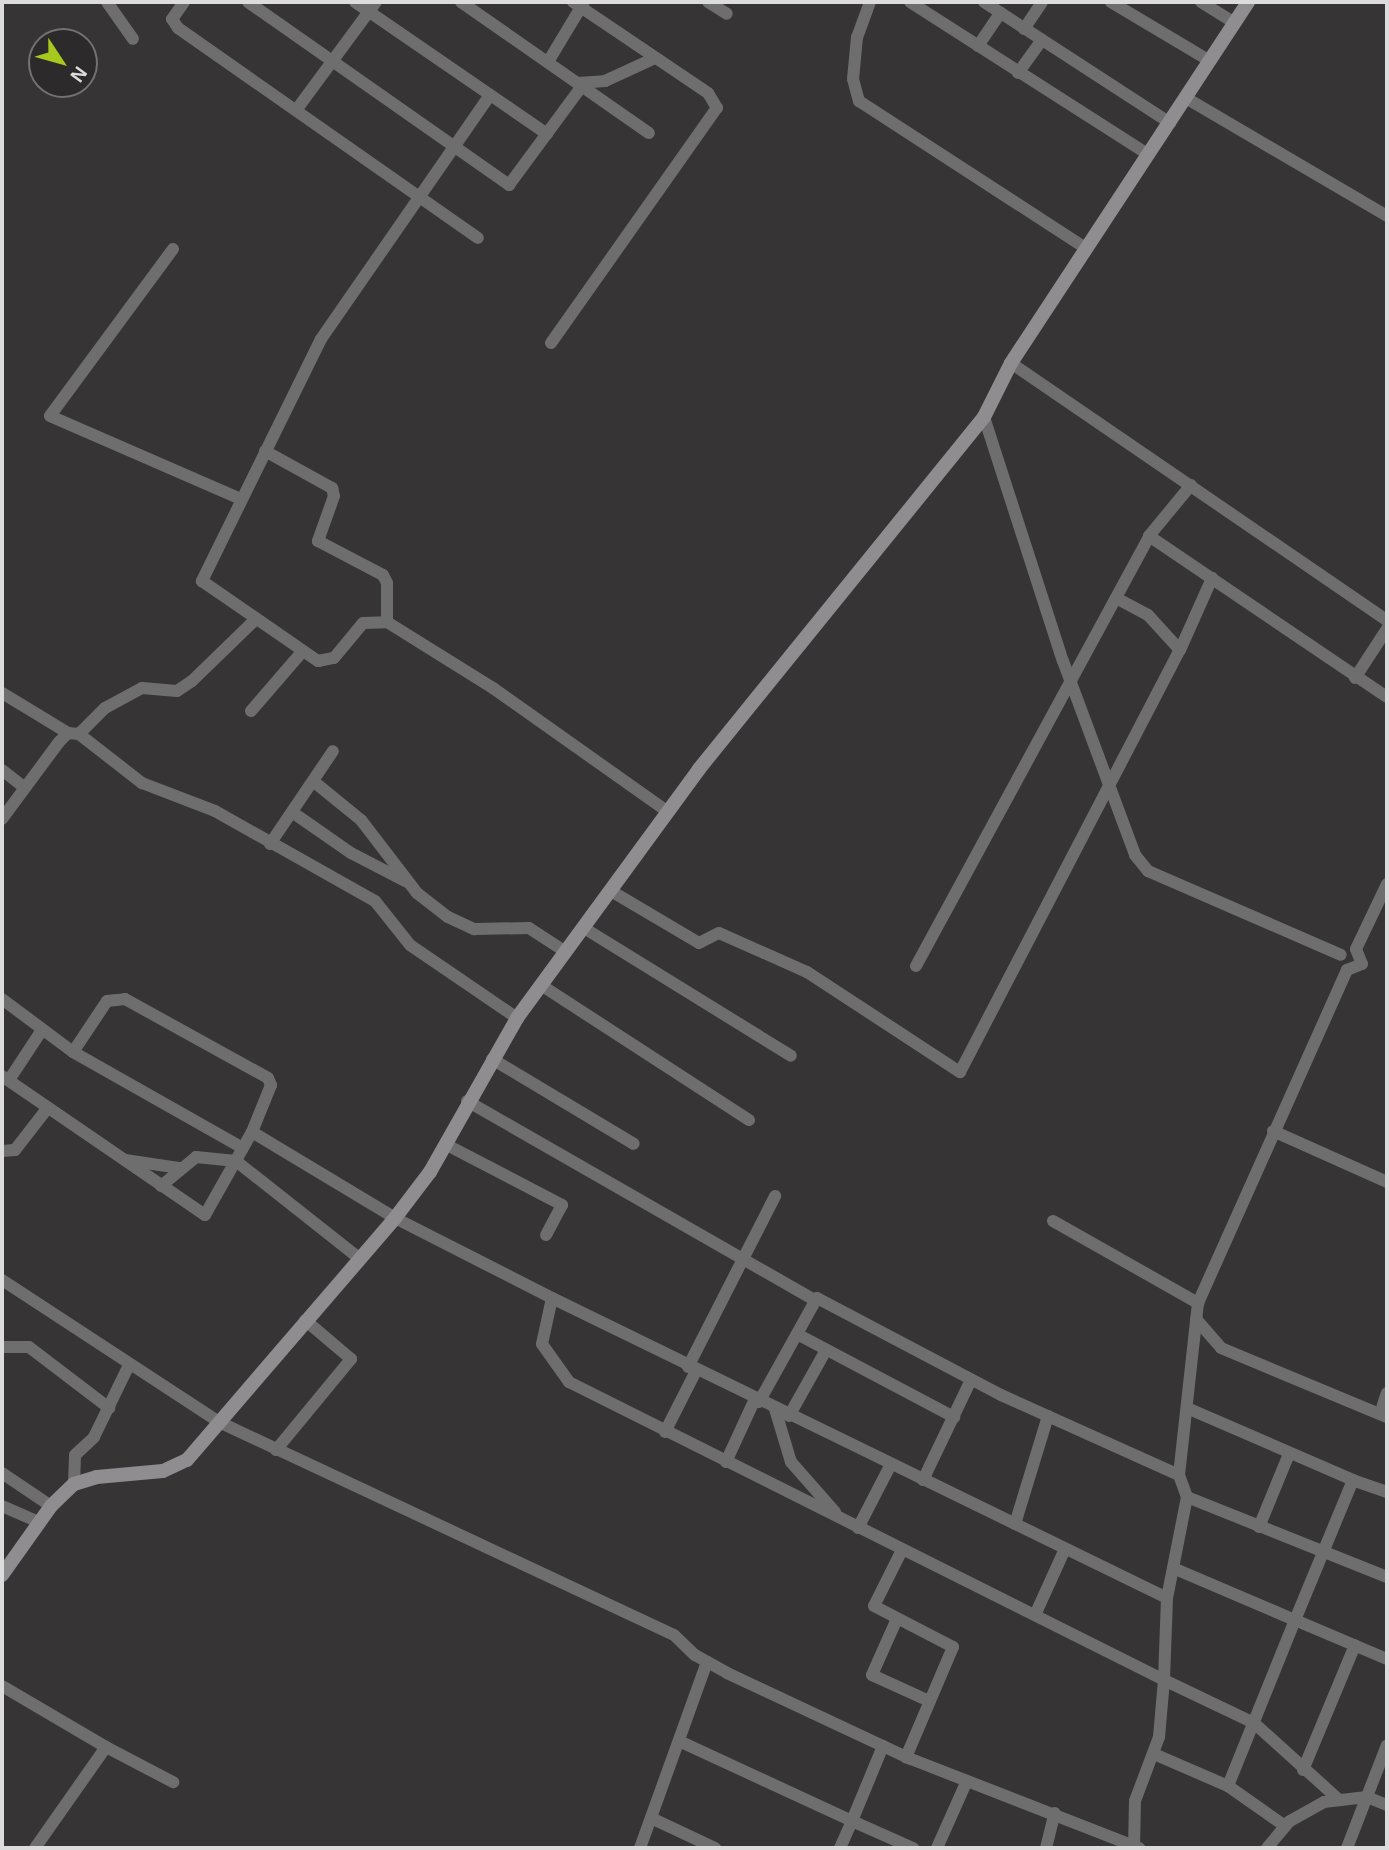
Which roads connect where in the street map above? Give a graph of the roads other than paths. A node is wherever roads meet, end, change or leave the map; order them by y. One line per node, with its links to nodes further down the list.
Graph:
1 (107, 2): 20 (street)
2 (184, 2): 31 (street)
3 (248, 2): 24 (street)
4 (355, 2): 15 (street)
5 (461, 2): 26 (street)
6 (708, 2): 17 (street)
7 (870, 2): 40 (street)
8 (910, 2): 22 (street)
9 (984, 2): 16 (street)
10 (1042, 2): 19 (street)
11 (1111, 2): 25 (street)
12 (1201, 2): 18 (street)
13 (1248, 2): 18 (street)
14 (579, 4): 23 (street); 26 (street)
15 (372, 7): 24 (street); 29 (street)
16 (1000, 12): 19 (street); 22 (street)
17 (727, 14)
18 (1235, 23): 25 (street)
19 (1024, 29): 21 (street)
20 (133, 39)
21 (1042, 40): 27 (street); 32 (street)
22 (978, 46): 27 (street)
23 (655, 58): 28 (street); 42 (street)
24 (333, 61): 31 (street); 35 (street)
25 (1210, 61): 30 (street)
26 (548, 62): 28 (street)
27 (1018, 73): 36 (street)
28 (580, 85): 33 (street); 34 (street)
29 (490, 95): 34 (street); 35 (street)
30 (1186, 98): 32 (street); 38 (street)
31 (297, 109): 37 (street)
32 (1170, 123): 36 (street)
33 (649, 133)
34 (547, 134): 35 (street)
35 (453, 145): 37 (street)
36 (1149, 154): 40 (street)
37 (417, 195): 39 (street); 45 (street)
38 (1387, 216)
39 (478, 238)
40 (1085, 248): 43 (street)
41 (173, 249): 47 (street)
42 (551, 343)
43 (1011, 363): 44 (street); 46 (street)
44 (984, 417): 58 (street); 69 (street)
45 (265, 451): 47 (street); 53 (street)
46 (1191, 485): 48 (street); 51 (street)
47 (241, 499): 52 (street)
48 (1149, 536): 49 (street); 50 (street)
49 (1212, 579): 55 (street); 57 (street)
50 (1116, 598): 55 (street); 58 (street)
51 (1387, 620)
52 (254, 621): 56 (street); 62 (street)
53 (387, 622): 56 (street); 69 (street)
54 (1387, 629): 57 (street)
55 (1180, 650): 66 (street)
56 (302, 653): 61 (street)
57 (1355, 678): 60 (street)
58 (1070, 680): 66 (street); 79 (street)
59 (2, 693): 62 (street)
60 (1387, 697)
61 (251, 711)
62 (74, 733): 67 (street); 71 (street)
63 (333, 751): 65 (street)
64 (2, 770): 67 (street)
65 (313, 781): 68 (street); 72 (street)
66 (1109, 786): 74 (street); 78 (street)
67 (24, 787): 70 (street)
68 (292, 812): 71 (street); 72 (street)
69 (668, 813): 74 (street)
70 (2, 819)
71 (270, 844): 83 (street)
72 (407, 882): 77 (street)
73 (1387, 884): 76 (street)
74 (611, 891): 75 (street)
75 (584, 928): 77 (street); 86 (street)
76 (1356, 949): 78 (street); 80 (street)
77 (566, 952): 81 (street)
78 (1341, 955): 80 (street)
79 (916, 966)
80 (1347, 970): 92 (street)
81 (541, 985): 83 (street); 91 (street)
82 (2, 999): 84 (street)
83 (517, 1018): 87 (street)
84 (42, 1030): 85 (street); 88 (street)
85 (73, 1052): 93 (street); 96 (street)
86 (791, 1056)
87 (492, 1059): 89 (street); 95 (street)
88 (6, 1078): 90 (street)
89 (467, 1101): 94 (street); 108 (street)
90 (46, 1110): 97 (street); 98 (street)
91 (749, 1120)
92 (1273, 1131): 101 (street); 112 (street)
93 (252, 1132): 96 (street); 104 (street)
94 (445, 1144): 104 (street); 106 (street)
95 (634, 1144)
96 (243, 1148): 99 (street)
97 (2, 1151)
98 (121, 1159): 100 (street); 102 (street)
99 (236, 1161): 100 (street); 102 (street); 107 (street)
100 (180, 1168): 102 (street)
101 (1387, 1182)
102 (161, 1186)
103 (775, 1196): 108 (street)
104 (396, 1218): 107 (street); 110 (street)
105 (1052, 1221): 112 (street)
106 (546, 1235)
107 (359, 1258): 114 (street)
108 (746, 1261): 111 (street); 119 (street)
109 (2, 1280): 118 (street)
110 (552, 1298): 119 (street); 131 (street)
111 (816, 1301): 115 (street); 120 (street)
112 (1198, 1303): 113 (street)
113 (1196, 1319): 124 (street); 129 (street)
114 (305, 1320): 130 (street); 132 (street)
115 (797, 1334): 117 (street); 122 (street)
116 (2, 1348): 123 (street)
117 (826, 1350): 126 (street); 127 (street)
118 (129, 1365): 123 (street); 130 (street)
119 (692, 1369): 122 (street); 131 (street)
120 (971, 1380): 127 (street); 128 (street)
121 (1387, 1393): 129 (street)
122 (757, 1401): 125 (street); 134 (street)
123 (109, 1408): 140 (street)
124 (1187, 1408): 133 (street); 137 (street)
125 (775, 1409): 126 (street); 145 (street)
126 (789, 1416): 135 (street)
127 (954, 1416): 138 (street)
128 (1048, 1416): 137 (street); 147 (street)
129 (1384, 1416)
130 (219, 1422): 132 (street); 140 (street)
131 (665, 1432): 134 (street)
132 (276, 1450): 162 (street)
133 (1289, 1454): 139 (street); 148 (street)
134 (726, 1462): 145 (street)
135 (891, 1464): 138 (street); 149 (street)
136 (2, 1473): 144 (street)
137 (1179, 1475): 142 (street)
138 (923, 1480): 147 (street)
139 (1353, 1480): 141 (street); 152 (street)
140 (74, 1484): 144 (street)
141 (1387, 1492)
142 (1187, 1497): 148 (street); 153 (street)
143 (2, 1506): 146 (street)
144 (51, 1506): 146 (street)
145 (842, 1520): 149 (street)
146 (39, 1522): 154 (street)
147 (1015, 1524): 150 (street)
148 (1259, 1527): 152 (street)
149 (858, 1528): 151 (street)
150 (1065, 1549): 156 (street); 157 (street)
151 (901, 1552): 157 (street); 159 (street)
152 (1322, 1552): 155 (street); 158 (street)
153 (1173, 1568): 156 (street); 158 (street)
154 (2, 1575)
155 (1387, 1577)
156 (1167, 1598): 163 (street)
157 (1035, 1615): 163 (street)
158 (1295, 1620): 160 (street); 166 (street)
159 (896, 1621): 165 (street); 165 (street)
160 (1355, 1645): 161 (street); 173 (street)
161 (1387, 1659)
162 (707, 1662): 167 (street); 169 (street)
163 (1164, 1680): 166 (street); 171 (street)
164 (2, 1686): 170 (street)
165 (929, 1701): 172 (street)
166 (1254, 1723): 173 (street); 176 (street)
167 (679, 1741): 181 (street); 182 (street)
168 (1387, 1745): 177 (street)
169 (883, 1746): 172 (street); 182 (street)
170 (106, 1747): 174 (street); 184 (street)
171 (1154, 1754): 176 (street); 191 (street)
172 (906, 1756): 175 (street)
173 (1303, 1770): 178 (street)
174 (173, 1783)
175 (966, 1783): 180 (street); 189 (street)
176 (1228, 1786): 183 (street)
177 (1367, 1797): 178 (street); 179 (street); 193 (street)
178 (1337, 1798): 183 (street)
179 (1387, 1805)
180 (1055, 1813): 190 (street); 191 (street)
181 (651, 1818): 185 (street); 186 (street)
182 (852, 1821): 187 (street); 188 (street)
183 (1285, 1826): 192 (street)
184 (35, 1848)
185 (640, 1848)
186 (715, 1848)
187 (839, 1848)
188 (913, 1848)
189 (937, 1848)
190 (1046, 1848)
191 (1136, 1848)
192 (1267, 1848)
193 (1347, 1848)

